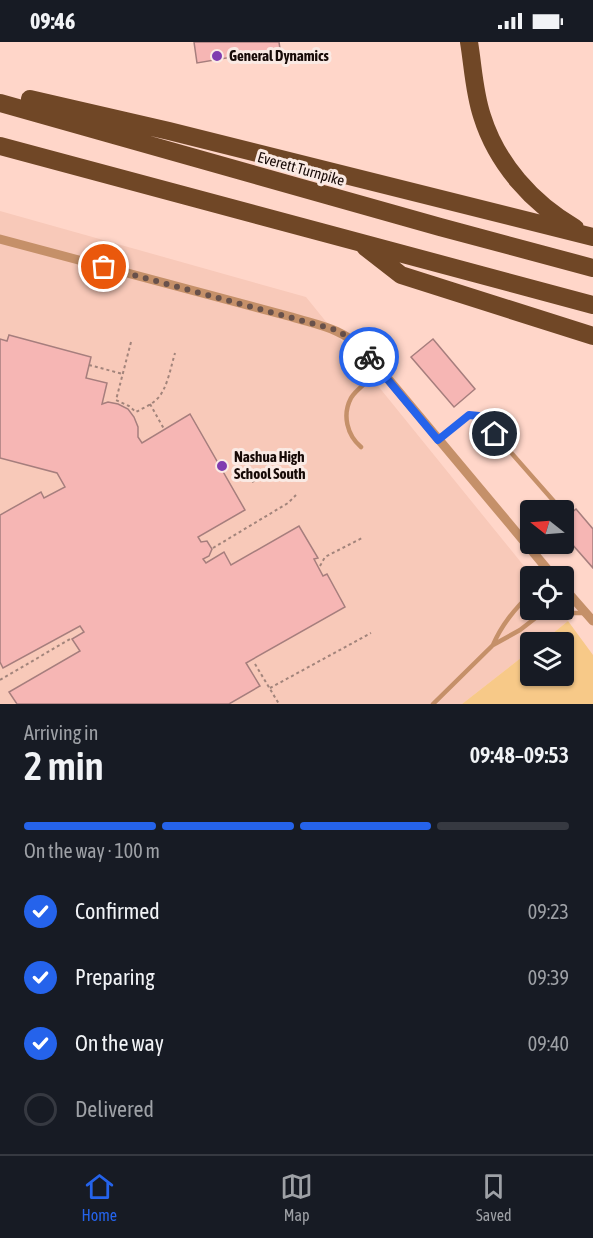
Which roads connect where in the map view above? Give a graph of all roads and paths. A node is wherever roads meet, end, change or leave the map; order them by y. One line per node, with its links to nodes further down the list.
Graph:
1 (469, 42): 5 (highway)
2 (0, 92): 5 (highway)
3 (0, 103): 8 (highway, Everett Turnpike)
4 (0, 146): 7 (highway)
5 (593, 237)
6 (0, 239): 14 (street)
7 (359, 242): 9 (highway); 10 (highway)
8 (593, 268)
9 (593, 305)
10 (593, 336)
11 (131, 342): 15 (path)
12 (174, 353): 16 (path)
13 (89, 365): 15 (path)
14 (380, 371): 18 (street); 19 (lane)
15 (123, 374): 16 (path)
16 (150, 404): 17 (path)
17 (164, 429)
18 (438, 440): 23 (lane); 27 (street)
19 (361, 447)
20 (277, 469): 21 (path)
21 (252, 482)
22 (296, 495): 25 (path)
23 (553, 500)
24 (362, 538): 26 (path)
25 (213, 549)
26 (320, 566)
27 (544, 566)
28 (574, 600): 31 (street)
29 (520, 604): 35 (lane)
30 (574, 615): 31 (lane)
31 (590, 617)
32 (533, 620): 35 (lane)
33 (371, 633): 38 (path)
34 (70, 639): 37 (path)
35 (494, 645): 40 (lane)
36 (255, 664): 38 (path)
37 (0, 680)
38 (270, 688): 39 (path)
39 (279, 704)
40 (433, 704)

